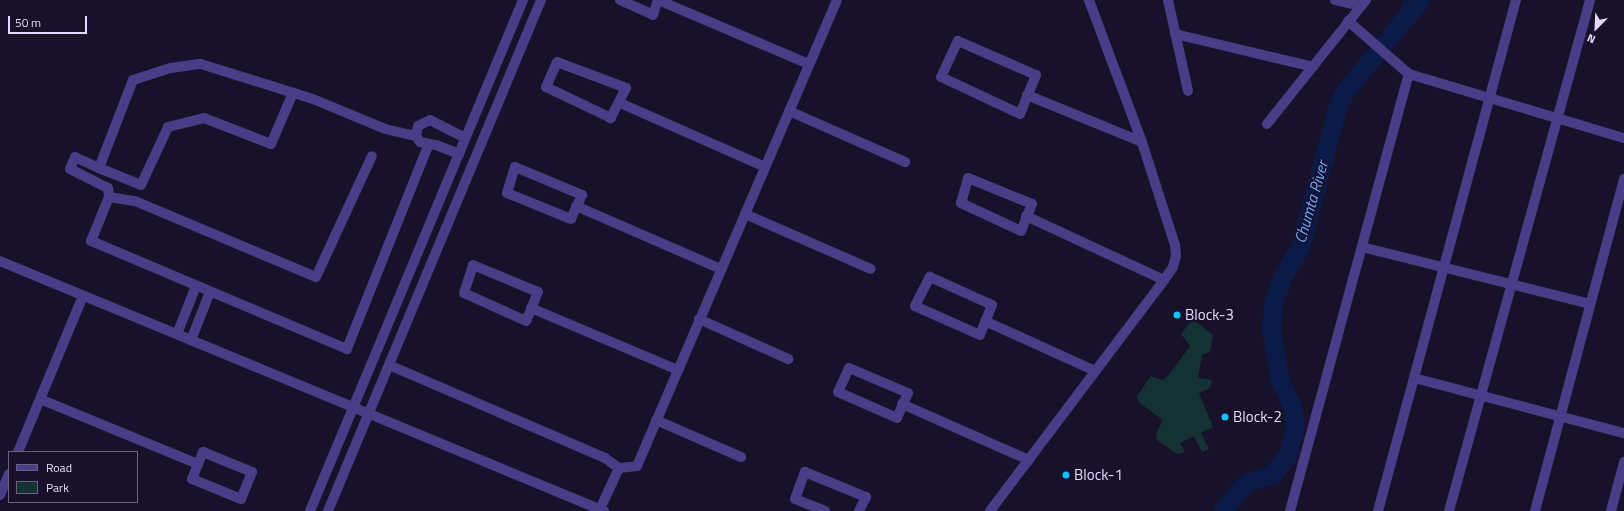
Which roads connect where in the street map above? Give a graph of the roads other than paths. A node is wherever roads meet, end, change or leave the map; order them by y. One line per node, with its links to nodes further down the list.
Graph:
1 (523, 0): 26 (street)
2 (541, 0): 57 (street)
3 (620, 0): 4 (street)
4 (658, 0): 14 (street)
5 (836, 0): 14 (street)
6 (1089, 0): 28 (street)
7 (1168, 0): 13 (street)
8 (1335, 0): 11 (street)
9 (1516, 0): 20 (street)
10 (1590, 0): 23 (street)
11 (1364, 3): 12 (street)
12 (1348, 21): 15 (street); 16 (street)
13 (1175, 34): 15 (street); 17 (street)
14 (809, 64): 22 (street)
15 (1313, 67): 24 (street)
16 (1409, 74): 20 (street); 40 (street)
17 (1188, 91)
18 (293, 93): 25 (street); 34 (street); 34 (street)
19 (1027, 95): 19 (street); 28 (street)
20 (1489, 99): 23 (street); 42 (street)
21 (620, 102): 21 (street); 33 (street)
22 (789, 111): 32 (street); 33 (street)
23 (1557, 119): 27 (street); 46 (street)
24 (1267, 124)
25 (416, 136): 26 (street); 29 (street)
26 (465, 138): 30 (street)
27 (1624, 138)
28 (1142, 142): 45 (street)
29 (428, 146): 30 (street); 48 (street)
30 (459, 154): 64 (street)
31 (372, 156): 36 (street)
32 (905, 162)
33 (765, 167): 38 (street)
34 (99, 168): 36 (street)
35 (1624, 179): 50 (street)
36 (109, 197): 47 (street)
37 (576, 206): 37 (street); 43 (street)
38 (744, 214): 43 (street); 44 (street)
39 (1026, 216): 39 (street); 45 (street)
40 (1362, 247): 42 (street); 83 (street)
41 (0, 261): 49 (street)
42 (1443, 268): 46 (street); 60 (street)
43 (721, 269): 52 (street)
44 (871, 269)
45 (1164, 280): 59 (street)
46 (1511, 285): 50 (street); 61 (street)
47 (196, 286): 48 (street); 54 (street)
48 (210, 292): 55 (street)
49 (83, 296): 54 (street); 62 (street)
50 (1590, 304): 66 (street)
51 (531, 308): 51 (street); 58 (street)
52 (699, 319): 56 (street); 58 (street)
53 (985, 321): 53 (street); 59 (street)
54 (176, 334): 55 (street)
55 (191, 340): 64 (street)
56 (788, 359)
57 (389, 365): 65 (street); 74 (street)
58 (678, 370): 67 (street)
59 (1096, 371): 71 (street)
60 (1414, 378): 61 (street); 84 (street)
61 (1481, 396): 66 (street); 85 (street)
62 (40, 399): 69 (street); 73 (street)
63 (902, 404): 63 (street); 71 (street)
64 (353, 407): 65 (street); 79 (street)
65 (369, 414): 77 (street); 80 (street)
66 (1560, 417): 68 (street); 86 (street)
67 (656, 420): 70 (street); 74 (street)
68 (1624, 433)
69 (18, 451)
70 (741, 457)
71 (1029, 460): 82 (street)
72 (1624, 462): 87 (street)
73 (198, 464): 73 (street)
74 (619, 468): 77 (street)
75 (8, 476): 76 (street)
76 (0, 495)
77 (602, 510)
78 (861, 510): 81 (street)
79 (310, 511)
80 (328, 511)
81 (825, 511)
82 (990, 511)
83 (1290, 511)
84 (1378, 511)
85 (1449, 511)
86 (1535, 511)
87 (1611, 511)

